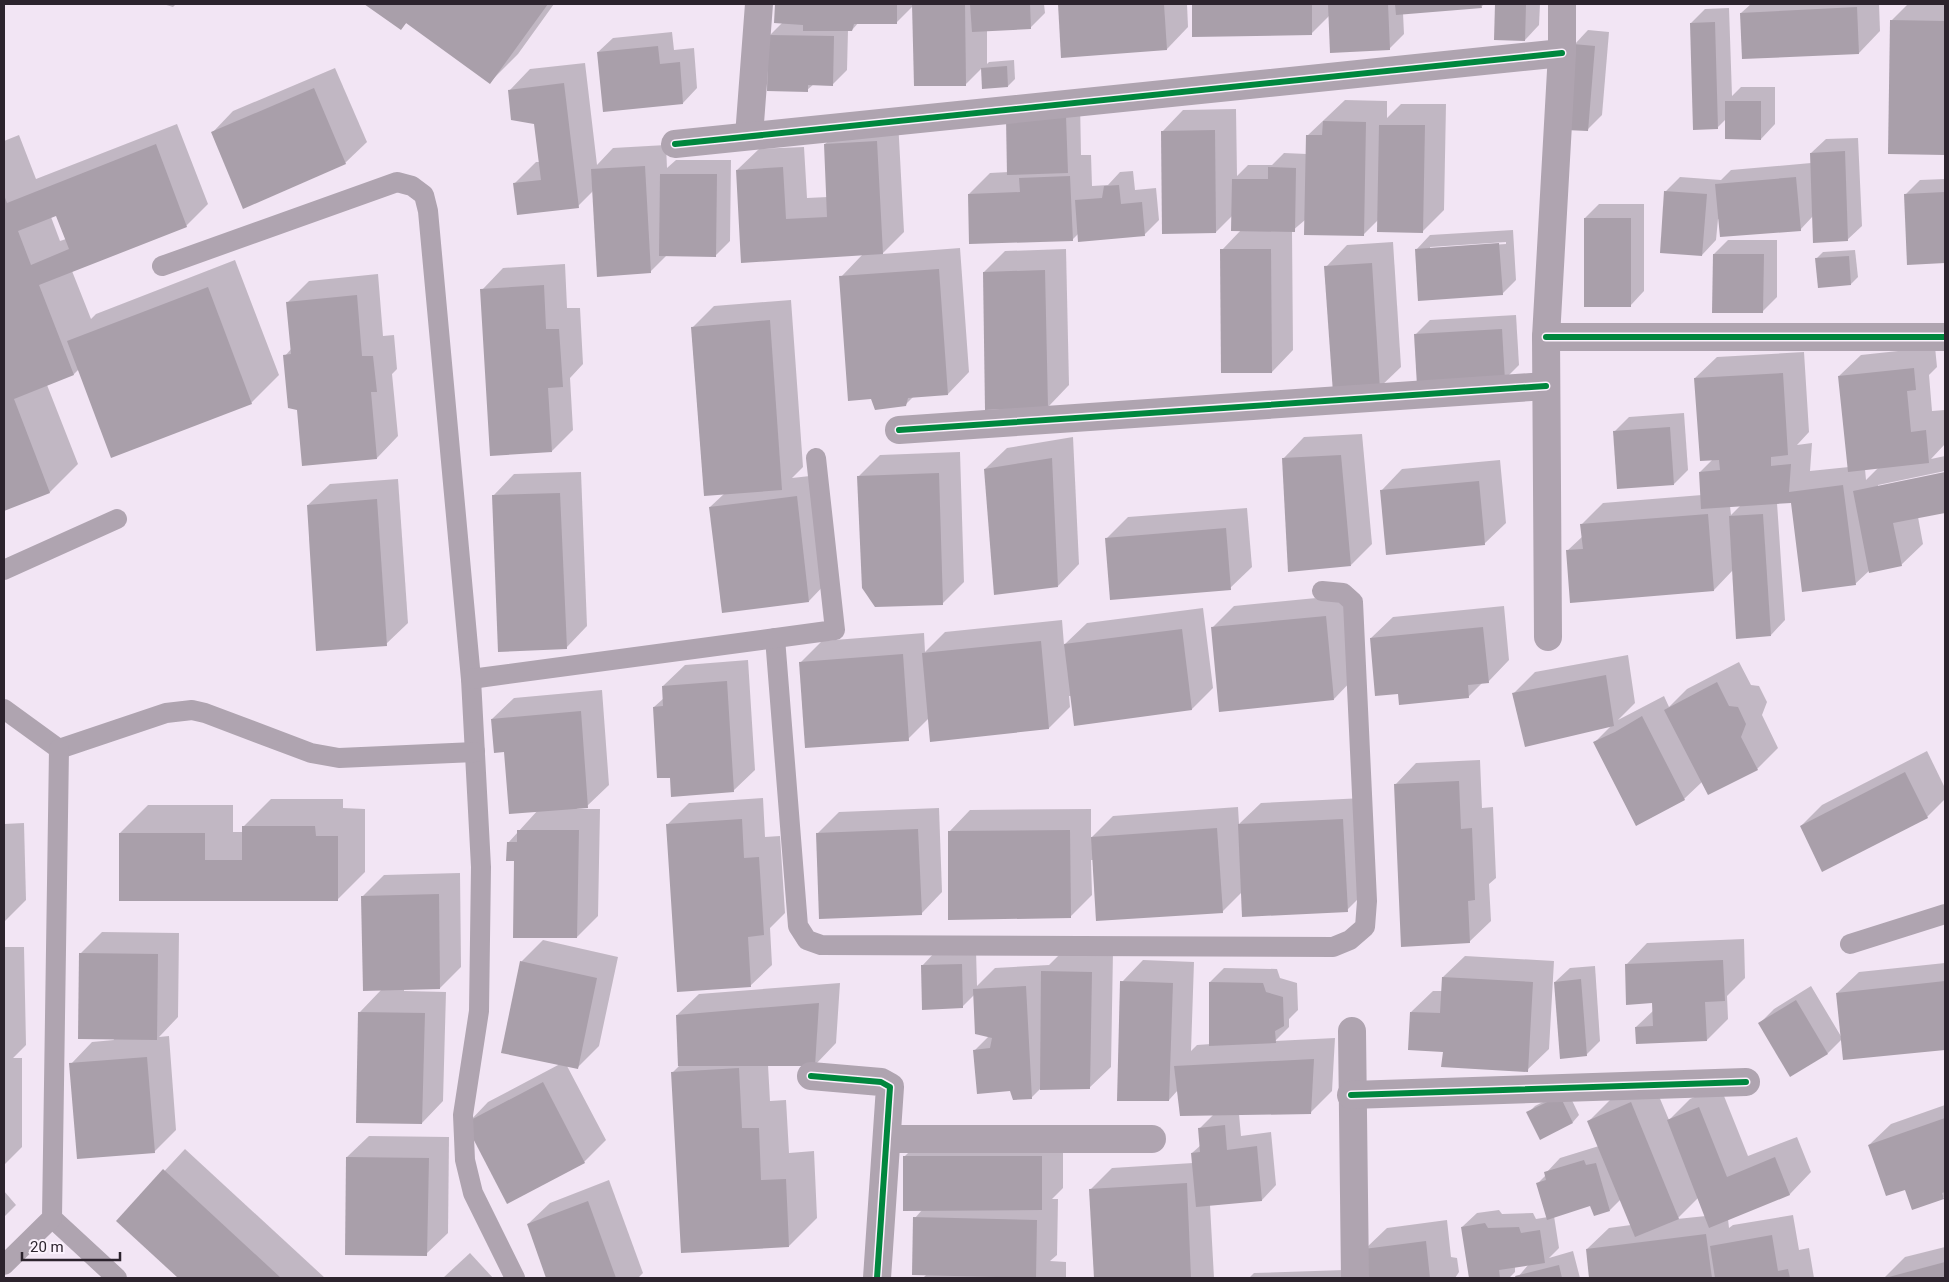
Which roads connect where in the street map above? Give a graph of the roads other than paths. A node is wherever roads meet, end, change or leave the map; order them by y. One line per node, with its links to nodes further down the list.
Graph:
1 (759, 4): 4 (street)
2 (1562, 4): 3 (street)
3 (1562, 53): 4 (street); 8 (street)
4 (749, 136): 5 (street)
5 (675, 144)
6 (162, 266): 17 (lane)
7 (1945, 336): 8 (street)
8 (1546, 338): 9 (street)
9 (1546, 386): 10 (street); 16 (street)
10 (899, 430)
11 (816, 458): 15 (lane)
12 (117, 519): 13 (lane)
13 (4, 570)
14 (1322, 591): 15 (lane)
15 (775, 638): 17 (lane)
16 (1548, 638)
17 (471, 679): 20 (lane)
18 (4, 709): 19 (lane)
19 (59, 749): 20 (lane); 29 (lane)
20 (475, 752): 32 (lane)
21 (1945, 914): 22 (lane)
22 (1850, 944)
23 (1352, 1030): 26 (street)
24 (811, 1076): 27 (street)
25 (1746, 1082): 26 (street)
26 (1351, 1094): 34 (street)
27 (887, 1139): 28 (street); 33 (street)
28 (1152, 1139)
29 (52, 1218): 30 (lane); 31 (lane)
30 (4, 1266)
31 (117, 1278)
32 (515, 1278)
33 (877, 1278)
34 (1355, 1278)

